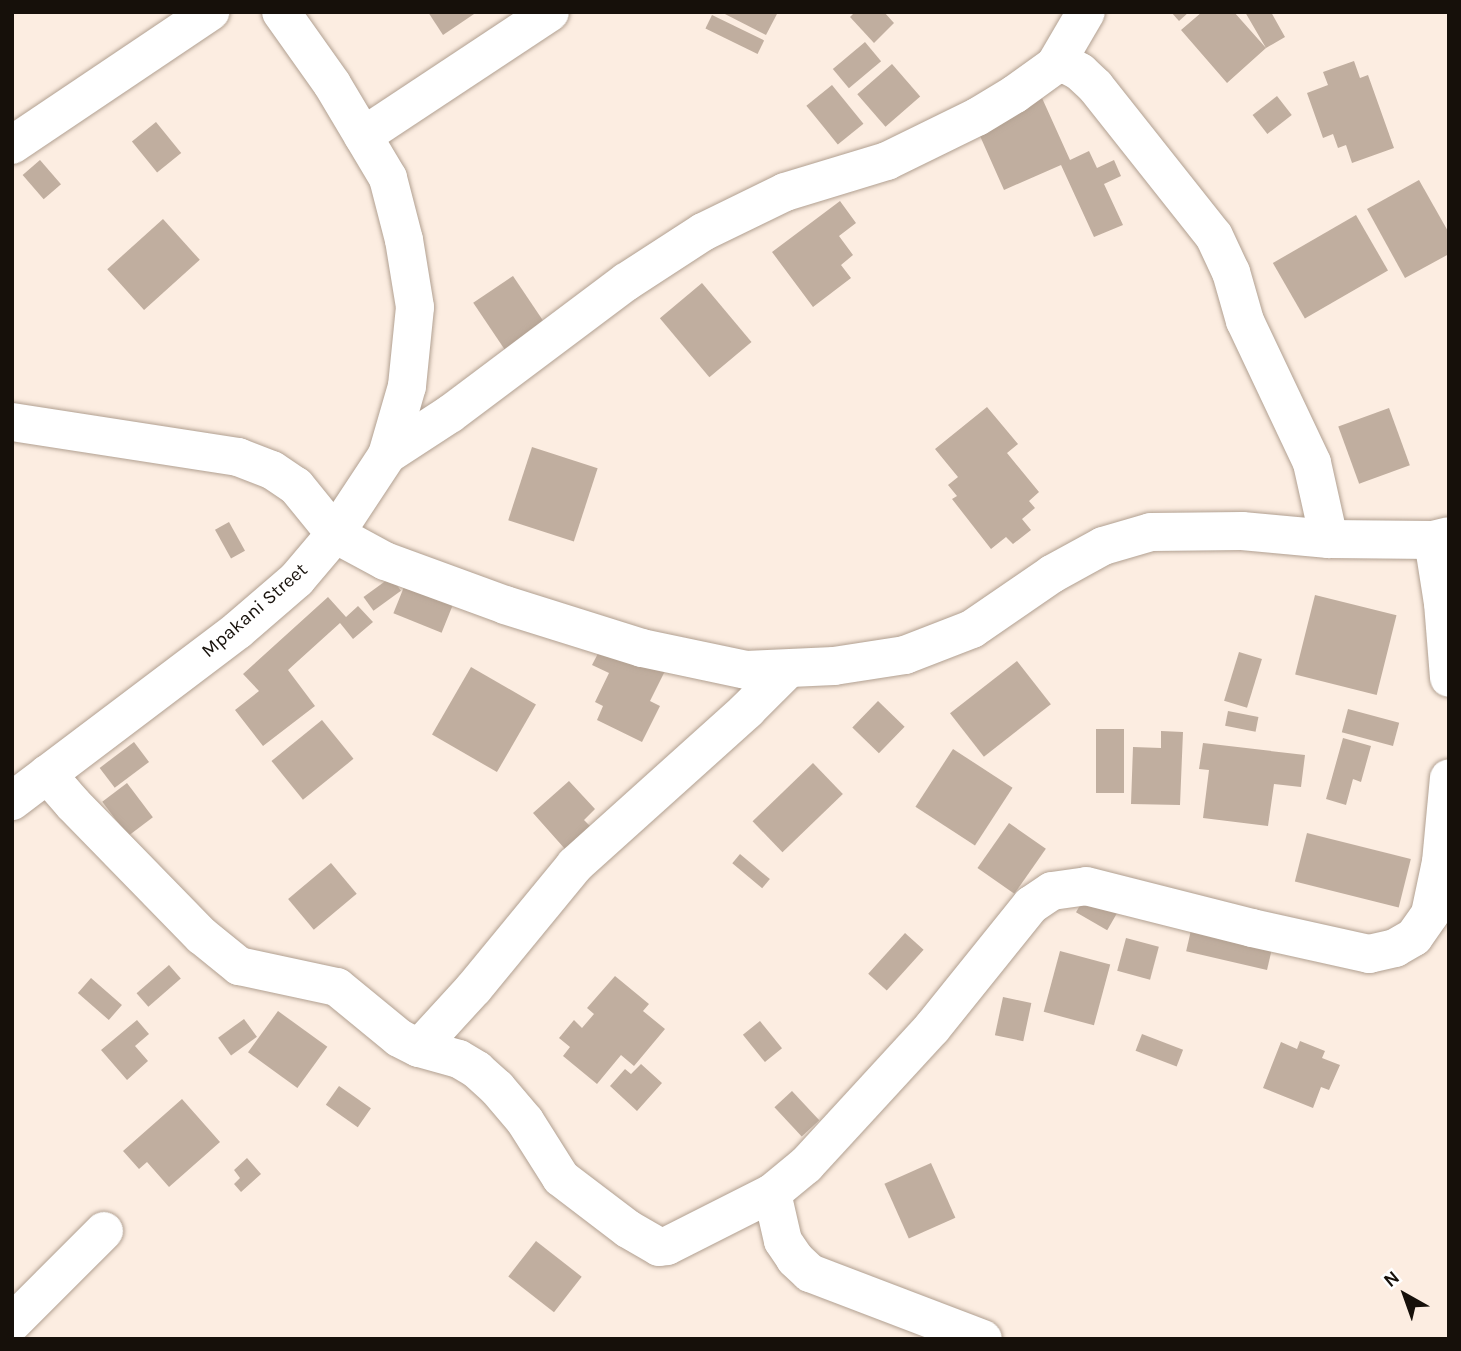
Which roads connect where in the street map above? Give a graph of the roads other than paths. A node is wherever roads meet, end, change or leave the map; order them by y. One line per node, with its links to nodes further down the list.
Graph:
1 (210, 12): 7 (street)
2 (281, 12): 6 (street, Mpakani Street)
3 (550, 12): 6 (street)
4 (1086, 12): 5 (street)
5 (1055, 65): 9 (street); 12 (street)
6 (363, 136): 9 (street, Mpakani Street)
7 (12, 145)
8 (12, 422): 10 (street)
9 (387, 455): 10 (street, Mpakani Street)
10 (335, 534): 13 (street); 15 (street, Mpakani Street)
11 (1441, 538): 12 (street); 14 (street)
12 (1329, 539): 13 (street)
13 (787, 670): 18 (street)
14 (1449, 678)
15 (47, 774): 17 (street, Mpakani Street); 18 (street)
16 (1449, 778): 19 (street)
17 (12, 801)
18 (419, 1048): 19 (street)
19 (772, 1193): 22 (street)
20 (104, 1231): 21 (street)
21 (12, 1323)
22 (983, 1339)

